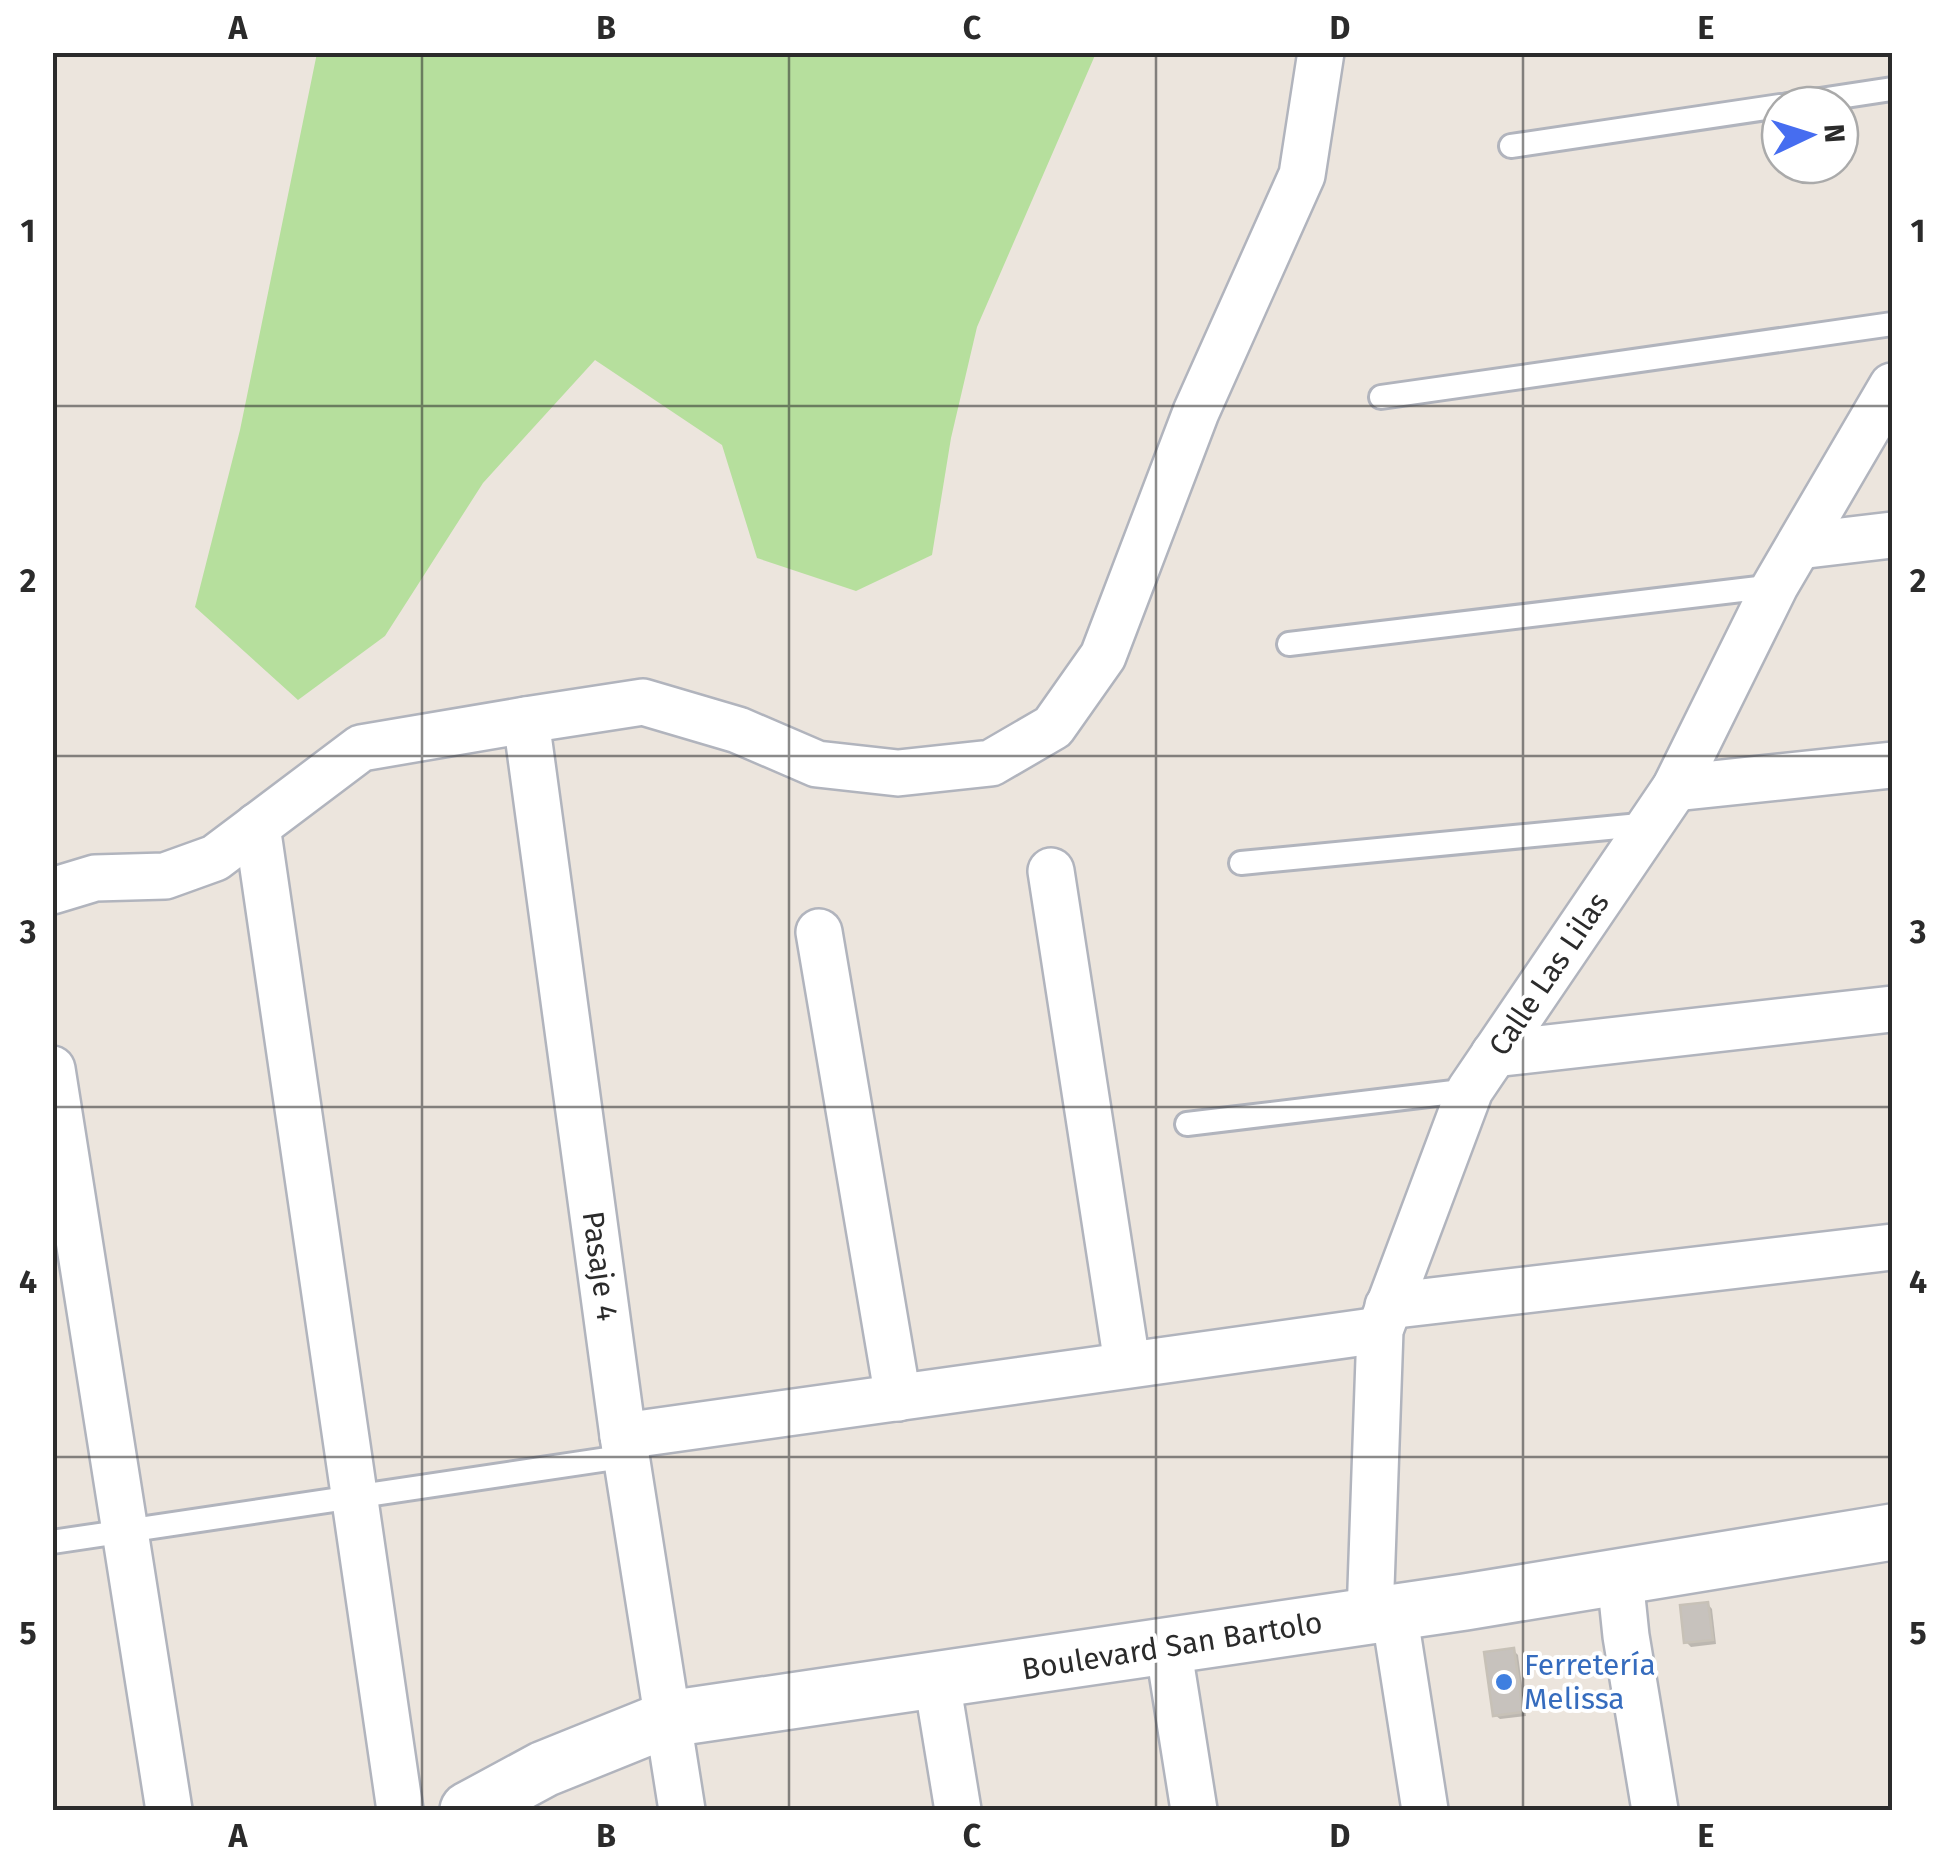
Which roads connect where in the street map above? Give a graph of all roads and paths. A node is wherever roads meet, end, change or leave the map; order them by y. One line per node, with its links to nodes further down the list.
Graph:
1 (1321, 52): 13 (street)
2 (1892, 89): 3 (lane)
3 (1860, 94)
4 (1760, 109): 5 (lane)
5 (1511, 146)
6 (1892, 324): 8 (lane)
7 (1892, 386): 10 (street, Calle Las Lilas)
8 (1381, 396)
9 (1892, 535): 10 (street)
10 (1799, 546): 11 (street, Calle Las Lilas)
11 (1774, 586): 12 (lane); 15 (street, Calle Las Lilas)
12 (1288, 644)
13 (526, 720): 16 (street); 29 (street, Pasaje 4)
14 (1892, 766): 15 (street)
15 (1663, 806): 17 (lane); 23 (street, Calle Las Lilas)
16 (257, 826): 19 (street); 30 (street)
17 (1241, 864)
18 (1052, 871): 27 (street)
19 (52, 891)
20 (820, 932): 28 (street)
21 (1892, 1010): 23 (street)
22 (52, 1070): 32 (street)
23 (1482, 1072): 24 (lane); 26 (street, Calle Las Lilas)
24 (1187, 1124)
25 (1892, 1248): 26 (street)
26 (1384, 1318): 27 (street); 35 (street, Calle Las Lilas)
27 (1126, 1364): 28 (street)
28 (898, 1398): 29 (street)
29 (626, 1446): 30 (lane); 38 (street, Pasaje 4)
30 (354, 1497): 32 (lane); 40 (street)
31 (1889, 1530): 34 (main road, Boulevard San Bartolo)
32 (125, 1531): 33 (lane); 39 (street)
33 (52, 1542)
34 (1620, 1578): 35 (main road, Boulevard San Bartolo); 46 (street)
35 (1382, 1614): 36 (main road, Boulevard San Bartolo); 45 (street, Calle Las Lilas)
36 (1168, 1646): 37 (main road, Boulevard San Bartolo); 44 (street)
37 (937, 1682): 38 (main road, Boulevard San Bartolo); 43 (street)
38 (668, 1719): 41 (main road, Boulevard San Bartolo); 42 (street, Pasaje 4)
39 (169, 1810)
40 (400, 1810)
41 (468, 1810)
42 (682, 1810)
43 (958, 1810)
44 (1194, 1810)
45 (1425, 1810)
46 (1655, 1810)

